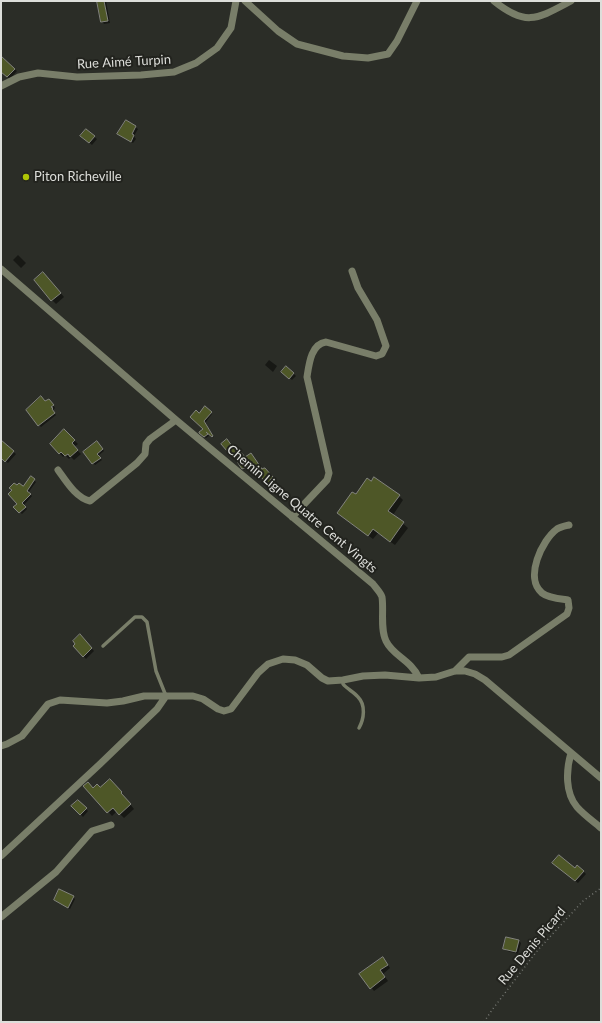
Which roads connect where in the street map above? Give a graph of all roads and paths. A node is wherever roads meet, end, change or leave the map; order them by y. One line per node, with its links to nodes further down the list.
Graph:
1 (236, 1): 6 (street, Rue Aimé Turpin)
2 (245, 1): 3 (street)
3 (417, 1)
4 (494, 1): 5 (street)
5 (571, 1)
6 (1, 86)
7 (1, 269): 9 (street, Chemin Ligne Quatre Cent Vingts)
8 (352, 271): 11 (street)
9 (176, 420): 10 (street); 11 (street, Chemin Ligne Quatre Cent Vingts)
10 (58, 470)
11 (292, 517): 15 (street, Chemin Ligne Quatre Cent Vingts)
12 (569, 525): 14 (street)
13 (103, 646): 17 (lane)
14 (455, 671): 15 (street); 20 (street)
15 (419, 678): 16 (street)
16 (343, 680): 17 (street); 18 (lane)
17 (166, 696): 19 (street); 24 (street)
18 (359, 728)
19 (1, 746)
20 (572, 753): 21 (street); 23 (street)
21 (601, 778)
22 (110, 825): 26 (street)
23 (601, 828)
24 (1, 856)
25 (601, 888): 27 (path, Rue Denis Picard)
26 (1, 917)
27 (484, 1022)

